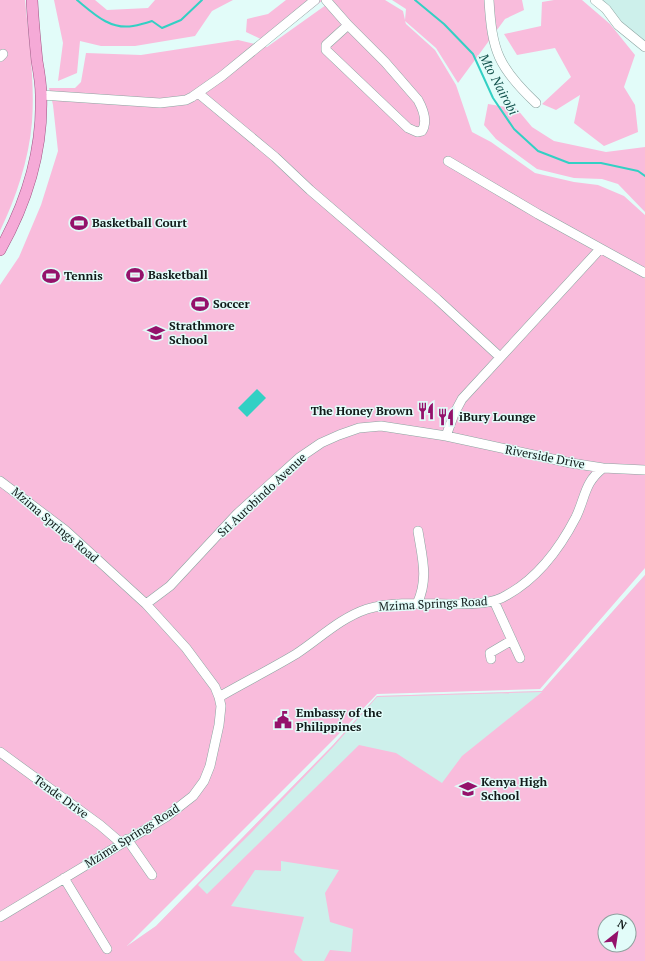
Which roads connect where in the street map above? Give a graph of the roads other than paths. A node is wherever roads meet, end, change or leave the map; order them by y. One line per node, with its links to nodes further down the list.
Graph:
1 (32, 0): 9 (main road)
2 (316, 0): 8 (street)
3 (326, 0): 6 (street)
4 (489, 0): 10 (street)
5 (595, 0): 7 (street)
6 (348, 25): 6 (street)
7 (645, 47)
8 (198, 93): 9 (street); 15 (street)
9 (41, 95): 13 (main road)
10 (536, 103)
11 (448, 161): 12 (street)
12 (600, 249): 14 (street); 15 (street)
13 (0, 250)
14 (645, 273)
15 (500, 357): 16 (street)
16 (446, 436): 17 (street, Riverside Drive); 22 (street, Sri Aurobindo Avenue)
17 (603, 468): 18 (street, Riverside Drive); 21 (street, Mzima Springs Road)
18 (645, 470)
19 (0, 481): 22 (street, Mzima Springs Road)
20 (418, 531): 23 (street)
21 (494, 601): 23 (street, Mzima Springs Road); 24 (street)
22 (146, 604): 27 (street, Mzima Springs Road)
23 (417, 604): 27 (street, Mzima Springs Road)
24 (512, 640): 25 (street); 26 (street)
25 (520, 658)
26 (491, 659)
27 (219, 697): 29 (street, Mzima Springs Road)
28 (0, 752): 29 (street, Tende Drive)
29 (124, 841): 30 (street, Tende Drive); 31 (street, Mzima Springs Road)
30 (152, 875)
31 (64, 878): 32 (street, Mzima Springs Road); 33 (street)
32 (0, 917)
33 (107, 949)

